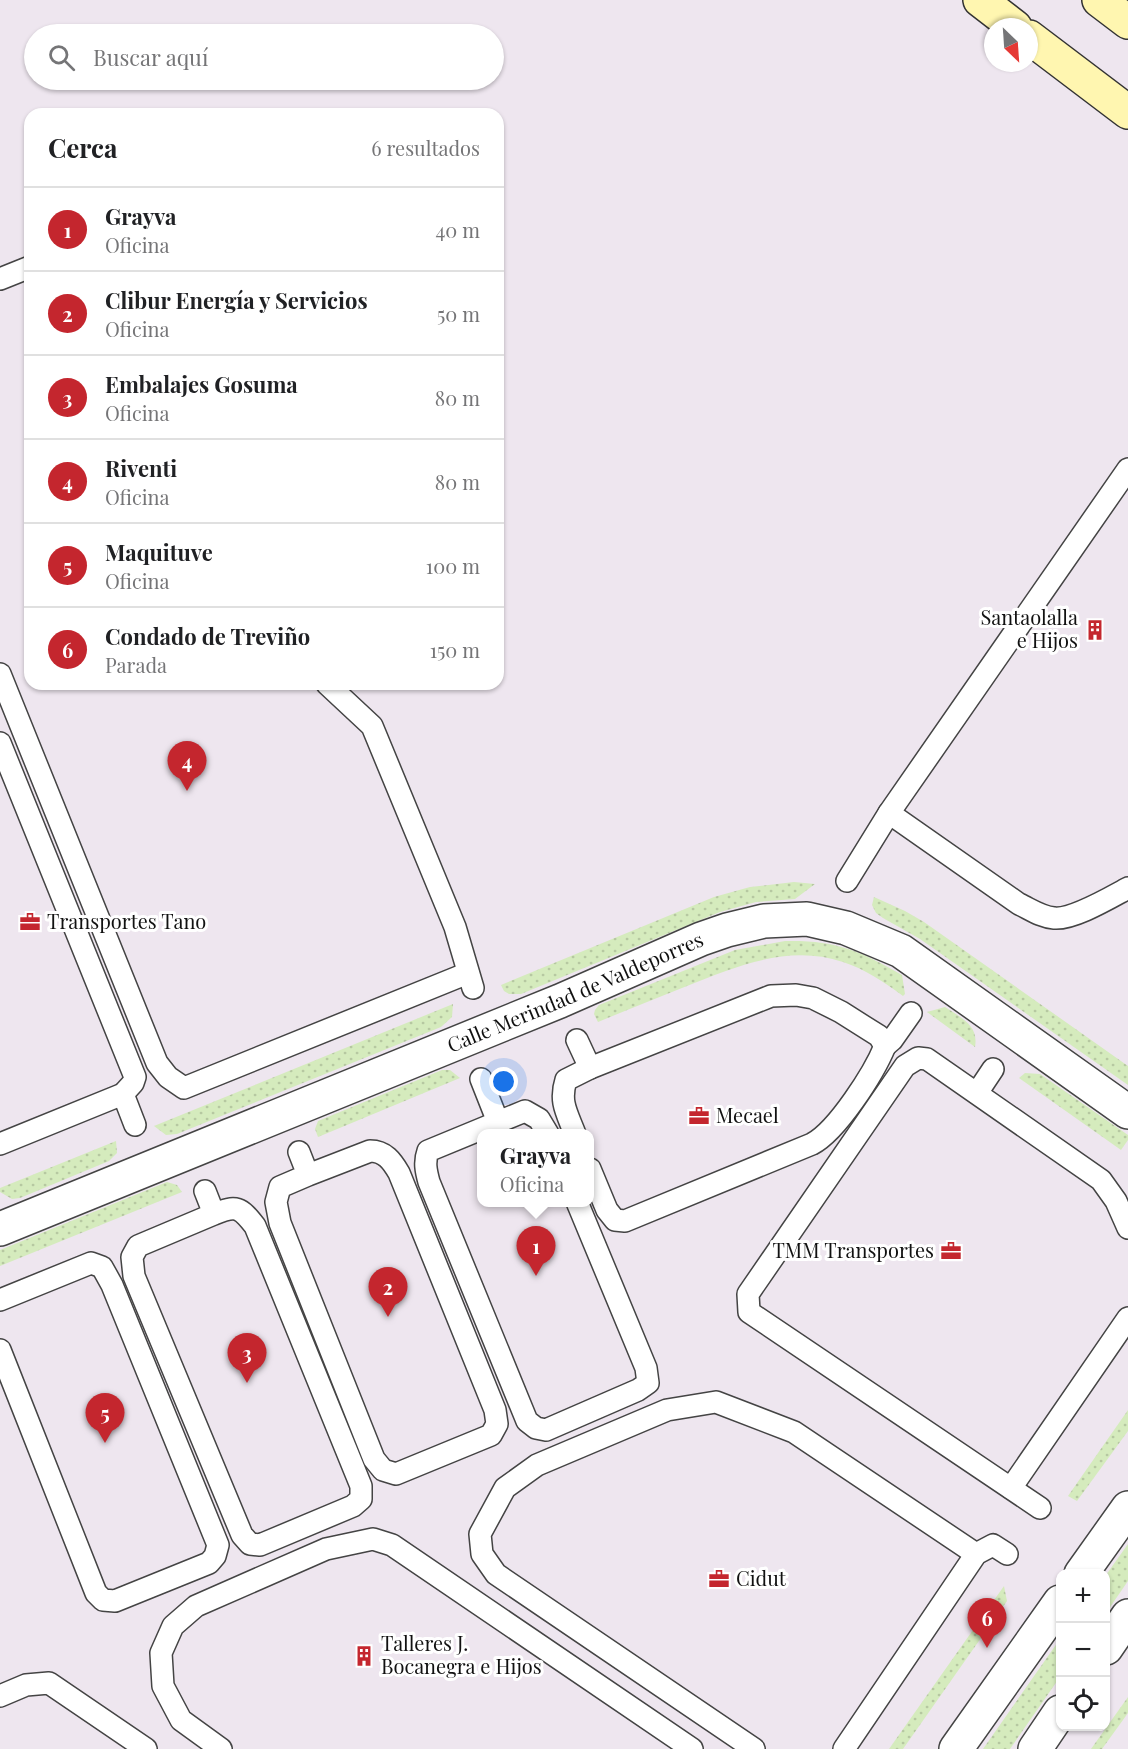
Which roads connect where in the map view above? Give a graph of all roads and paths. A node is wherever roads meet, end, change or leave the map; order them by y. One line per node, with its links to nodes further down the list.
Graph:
1 (980, 0): 3 (main road)
2 (1099, 0): 4 (main road)
3 (1003, 18)
4 (1128, 22)
5 (1038, 44): 6 (main road)
6 (1128, 112)
7 (24, 269): 8 (lane)
8 (0, 279)
9 (1128, 469): 13 (lane)
10 (0, 674): 11 (lane)
11 (333, 690)
12 (0, 743): 23 (lane)
13 (889, 813): 14 (lane); 15 (lane)
14 (847, 881)
15 (1128, 888)
16 (911, 1013): 18 (lane)
17 (577, 1040): 19 (lane)
18 (885, 1046): 19 (lane); 34 (lane)
19 (590, 1068): 29 (lane)
20 (993, 1069): 22 (lane)
21 (481, 1079): 25 (lane)
22 (977, 1093): 38 (lane); 43 (lane)
23 (123, 1094): 26 (lane); 31 (lane)
24 (1128, 1112): 39 (street, Calle Merindad de Valdeporres)
25 (498, 1122): 27 (lane); 28 (lane)
26 (135, 1125)
27 (481, 1129)
28 (545, 1129)
29 (573, 1129)
30 (477, 1131): 36 (lane)
31 (0, 1144)
32 (299, 1152): 33 (lane)
33 (308, 1175): 33 (lane)
34 (594, 1179)
35 (205, 1191): 37 (lane)
36 (579, 1207)
37 (214, 1214): 37 (lane)
38 (1128, 1228)
39 (0, 1229)
40 (0, 1300): 42 (lane)
41 (1128, 1318): 43 (lane)
42 (0, 1350)
43 (1011, 1488): 44 (lane)
44 (1040, 1508)
45 (1128, 1508): 48 (street)
46 (976, 1554): 47 (lane); 57 (lane); 58 (lane)
47 (1007, 1554)
48 (1085, 1569)
49 (1056, 1608): 59 (street)
50 (1128, 1616): 51 (street)
51 (1110, 1642)
52 (0, 1696): 54 (lane)
53 (1056, 1718): 60 (street)
54 (146, 1749)
55 (221, 1749): 56 (lane)
56 (692, 1749)
57 (754, 1749)
58 (844, 1749)
59 (956, 1749)
60 (1035, 1749)

